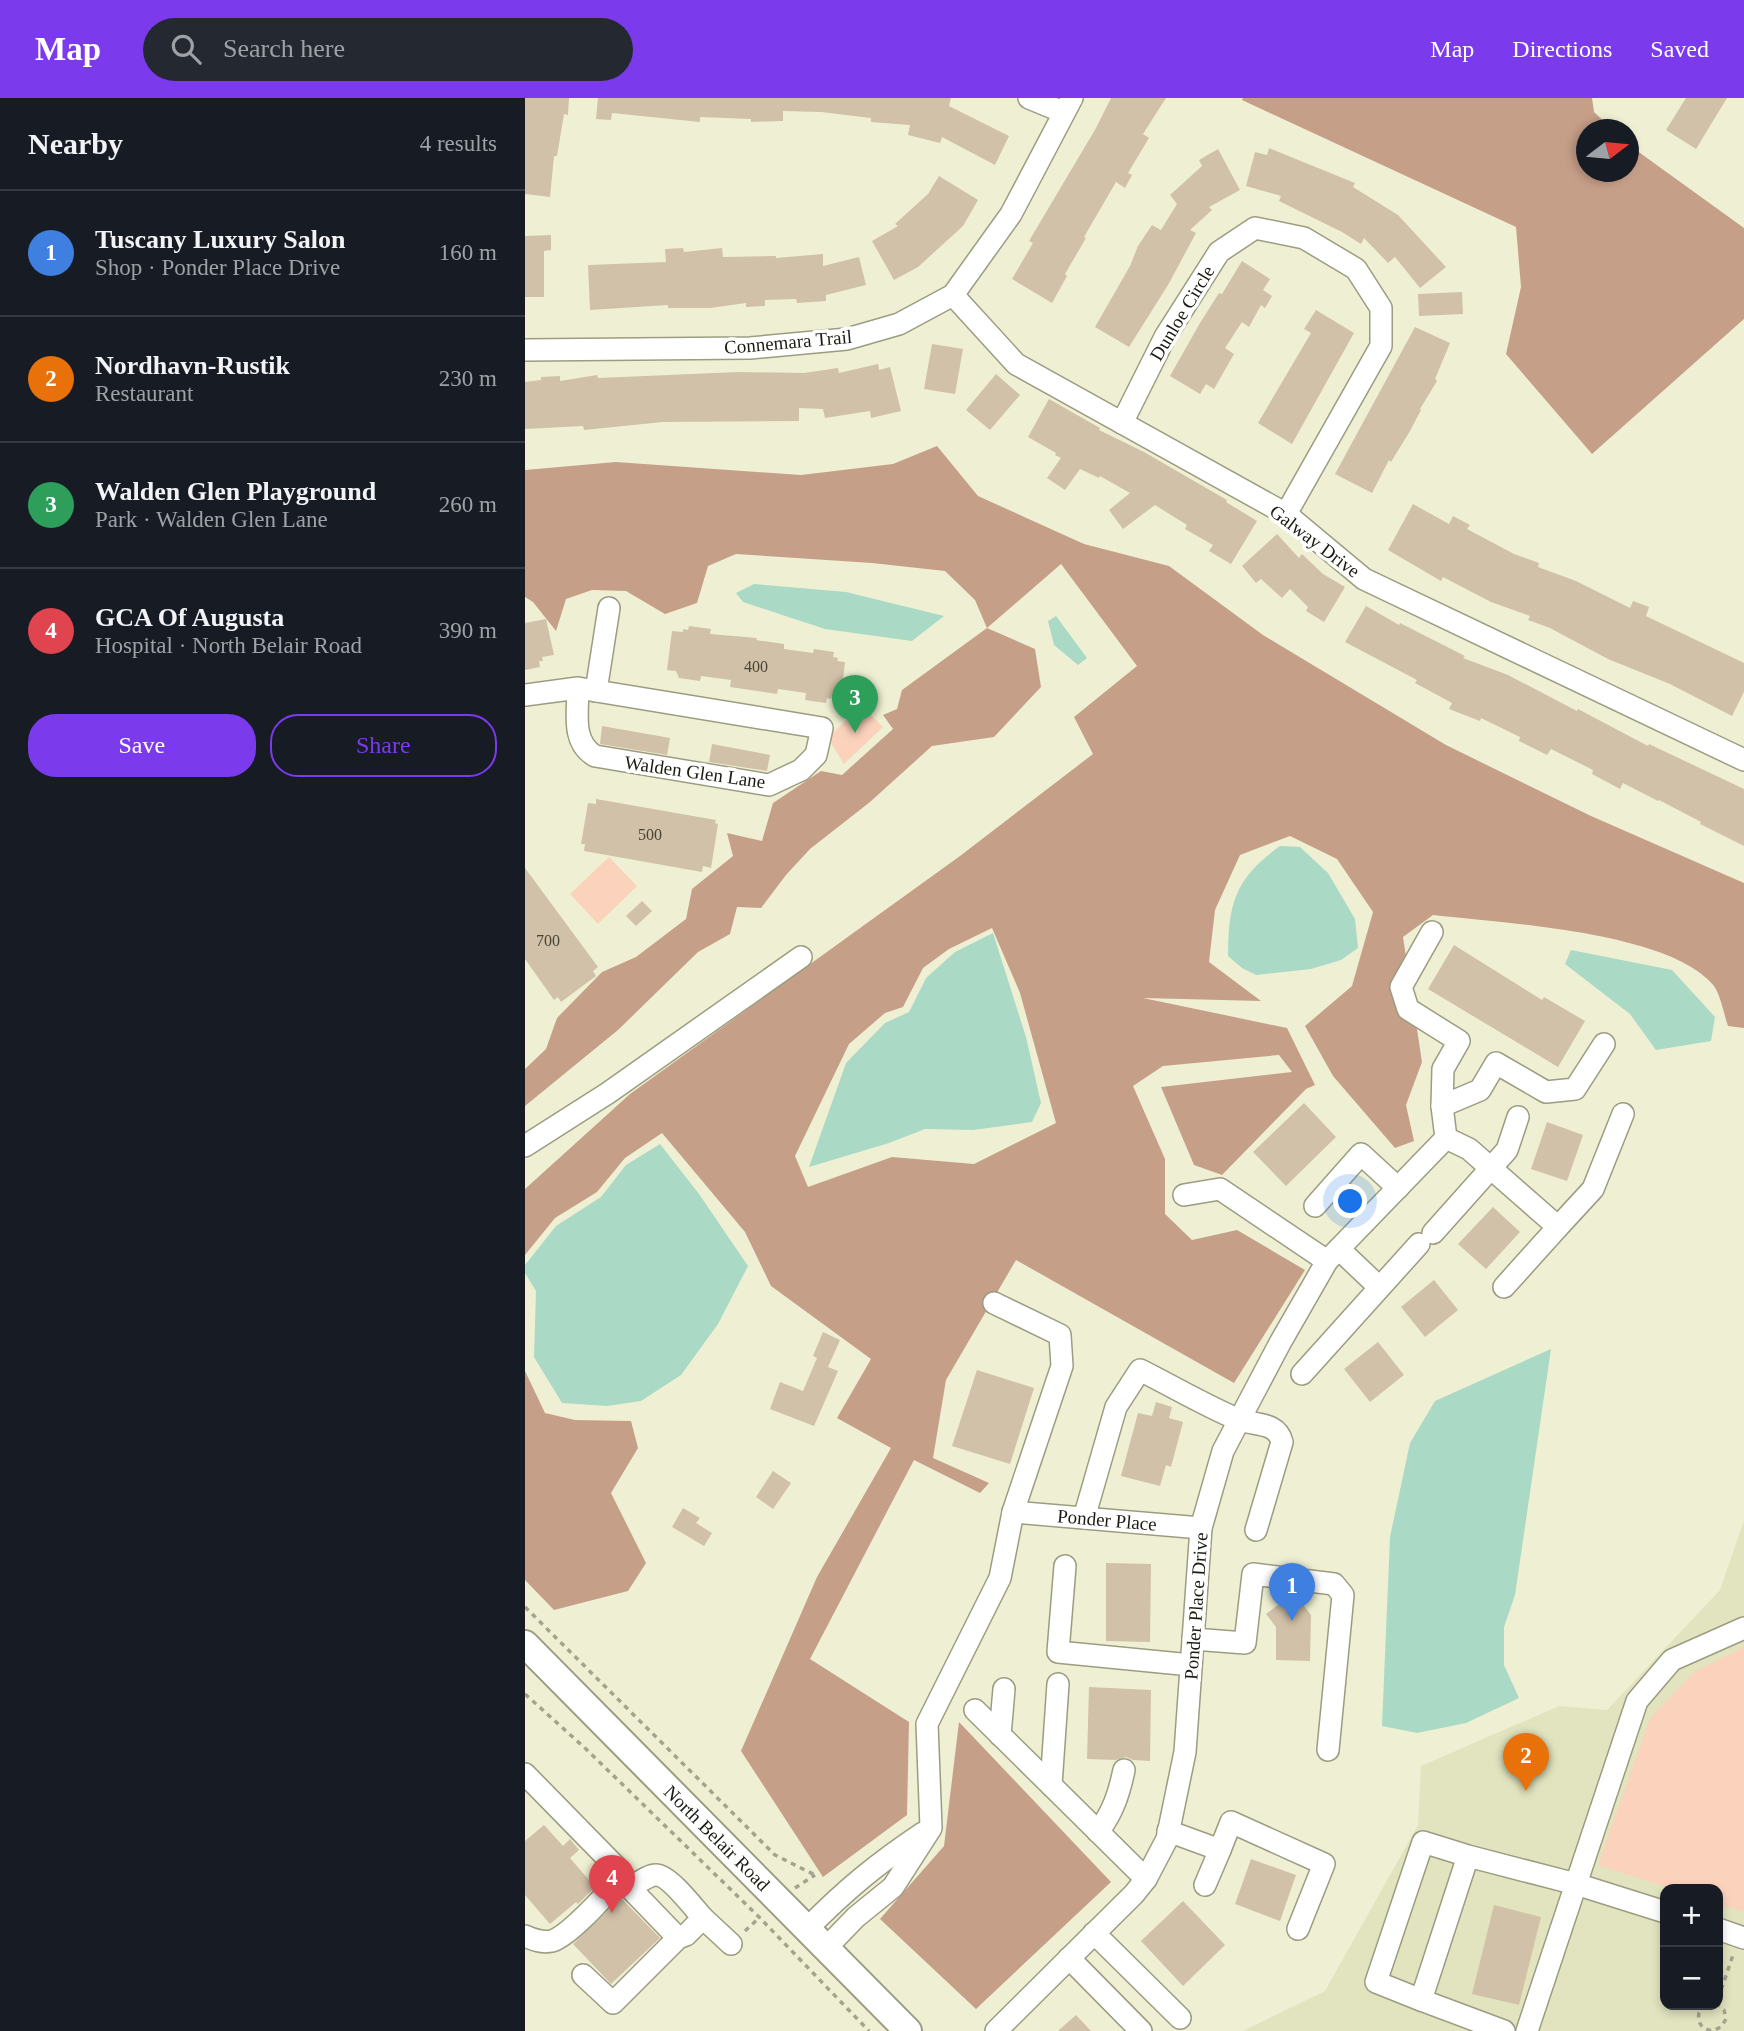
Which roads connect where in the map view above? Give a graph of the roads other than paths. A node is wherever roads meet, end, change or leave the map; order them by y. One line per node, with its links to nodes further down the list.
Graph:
1 (1029, 98): 2 (street, Connemara Trail)
2 (1067, 105): 3 (street, Connemara Trail)
3 (953, 295): 4 (street, Connemara Trail); 5 (street, Galway Drive)
4 (525, 351)
5 (1122, 423): 6 (street, Galway Drive); 6 (street, Dunloe Circle)
6 (1286, 514): 10 (street, Galway Drive)
7 (609, 608): 8 (street, Walden Glen Lane)
8 (587, 690): 8 (street, Walden Glen Lane); 9 (street, Walden Glen Lane)
9 (525, 695)
10 (1744, 760)
11 (1432, 932): 14 (street)
12 (801, 957): 18 (street)
13 (1604, 1044): 14 (street)
14 (1442, 1107): 17 (street)
15 (1623, 1114): 23 (street)
16 (1518, 1117): 19 (street)
17 (1446, 1138): 19 (street); 20 (street, Ponder Place Drive)
18 (525, 1146)
19 (1491, 1169): 23 (street); 25 (street)
20 (1398, 1188): 22 (street); 24 (street, Ponder Place Drive)
21 (1184, 1195): 24 (street)
22 (1315, 1206)
23 (1559, 1227): 26 (street)
24 (1333, 1255): 25 (street); 29 (street, Ponder Place Drive)
25 (1379, 1287): 28 (street)
26 (1504, 1287)
27 (994, 1303): 30 (street)
28 (1302, 1374)
29 (1239, 1420): 31 (street); 32 (street, Ponder Place Drive); 33 (street)
30 (1013, 1513): 31 (street, Ponder Place); 47 (street)
31 (1084, 1518): 32 (street, Ponder Place)
32 (1201, 1528): 36 (street, Ponder Place Drive)
33 (1256, 1530)
34 (1065, 1566): 38 (street)
35 (1744, 1628): 54 (street)
36 (1193, 1639): 38 (street, Ponder Place Drive); 43 (street)
37 (525, 1644): 58 (main road, North Belair Road)
38 (1191, 1665): 48 (street, Ponder Place Drive)
39 (1058, 1684): 46 (street)
40 (1004, 1689): 42 (street)
41 (975, 1710): 42 (street)
42 (1000, 1735): 46 (street)
43 (1328, 1750)
44 (1124, 1770): 49 (street)
45 (527, 1782): 53 (street)
46 (1051, 1785): 49 (street)
47 (931, 1828): 58 (street); 66 (street)
48 (1168, 1831): 50 (street); 52 (street, Ponder Place Drive)
49 (1098, 1832): 52 (street)
50 (1220, 1850): 55 (street); 59 (street)
51 (1468, 1856): 54 (street); 69 (street); 69 (street)
52 (1146, 1879): 61 (street, Ponder Place Drive)
53 (627, 1882): 57 (street); 62 (street); 64 (street)
54 (1576, 1884): 56 (street); 75 (street)
55 (1205, 1885)
56 (1660, 1910)
57 (703, 1918): 64 (street); 65 (street)
58 (807, 1929): 66 (main road, North Belair Road)
59 (1298, 1929)
60 (1723, 1931): 63 (street)
61 (1094, 1933): 67 (street, Ponder Place Drive); 70 (street)
62 (525, 1936)
63 (1742, 1937)
64 (678, 1938): 68 (street)
65 (731, 1944)
66 (826, 1948): 71 (main road, North Belair Road)
67 (1069, 1958): 72 (street, Ponder Place Drive); 73 (street)
68 (583, 1975)
69 (1421, 2000): 74 (street)
70 (1181, 2018)
71 (908, 2031)
72 (996, 2031)
73 (1142, 2031)
74 (1504, 2031)
75 (1527, 2031)

